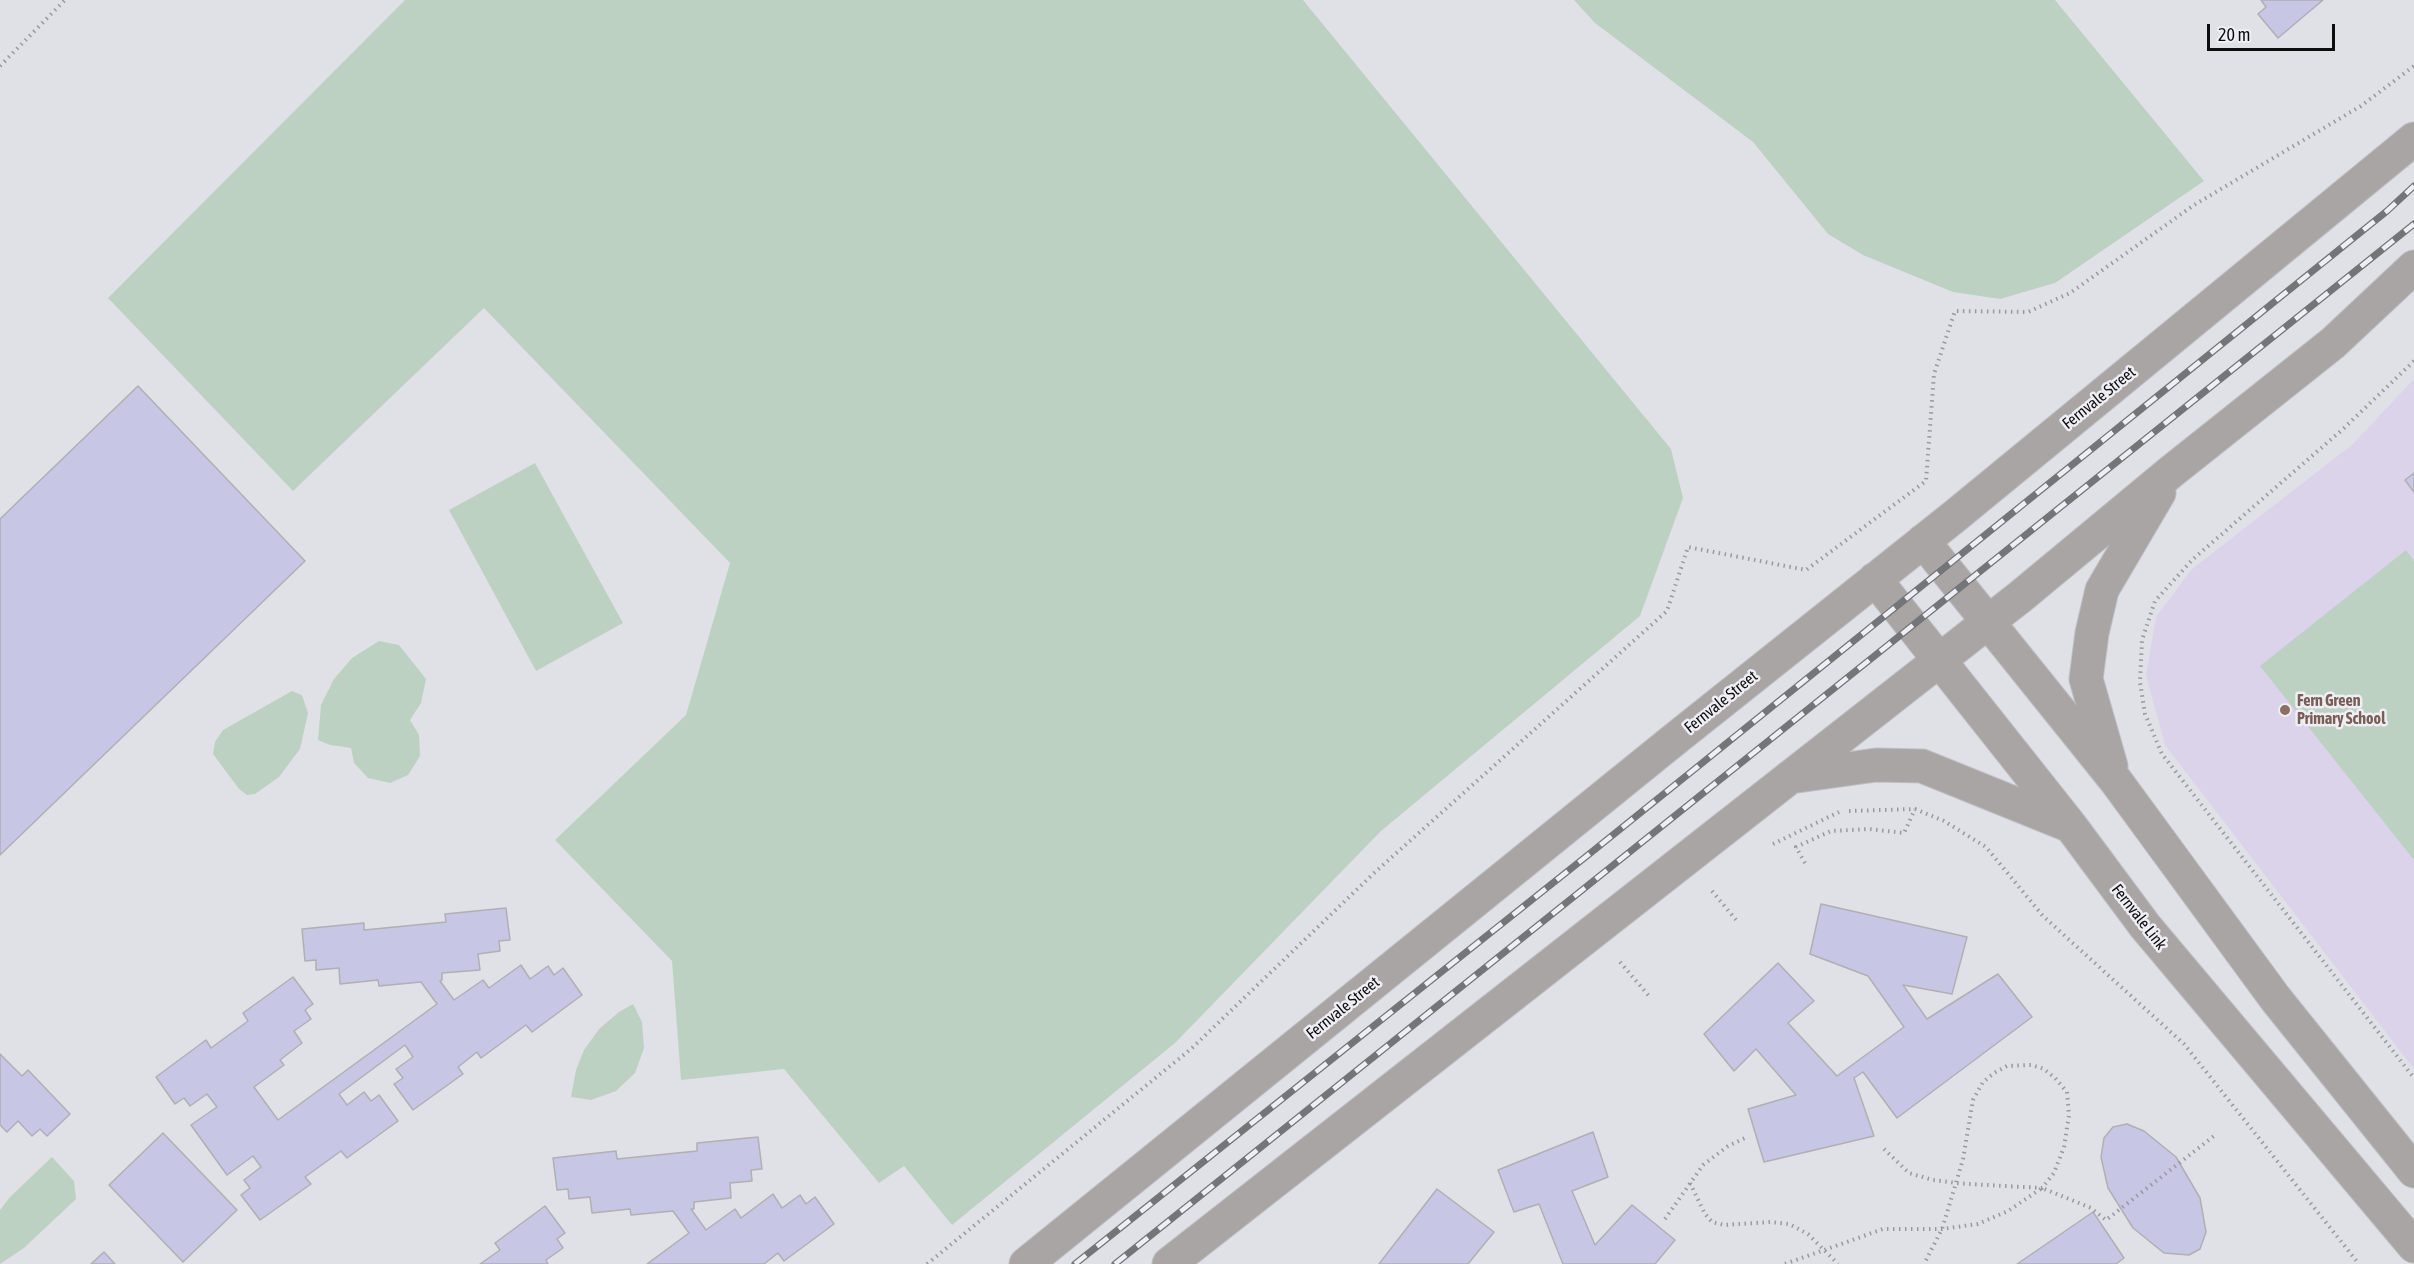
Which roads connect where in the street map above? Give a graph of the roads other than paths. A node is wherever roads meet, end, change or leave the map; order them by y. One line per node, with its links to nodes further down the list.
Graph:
1 (2414, 140): 4 (street, Fernvale Street)
2 (2414, 267): 3 (street)
3 (2172, 471): 6 (street); 9 (street)
4 (1923, 542): 5 (street, Fernvale Street); 6 (street)
5 (1875, 579): 7 (street, Fernvale Link); 13 (street, Fernvale Street)
6 (1988, 621): 7 (street); 9 (street)
7 (1939, 659): 8 (street); 10 (street, Fernvale Link)
8 (1790, 777): 10 (street); 14 (street)
9 (2116, 781): 11 (street)
10 (2070, 825): 12 (street, Fernvale Link)
11 (2414, 1171)
12 (2414, 1245)
13 (1026, 1264)
14 (1169, 1264)

